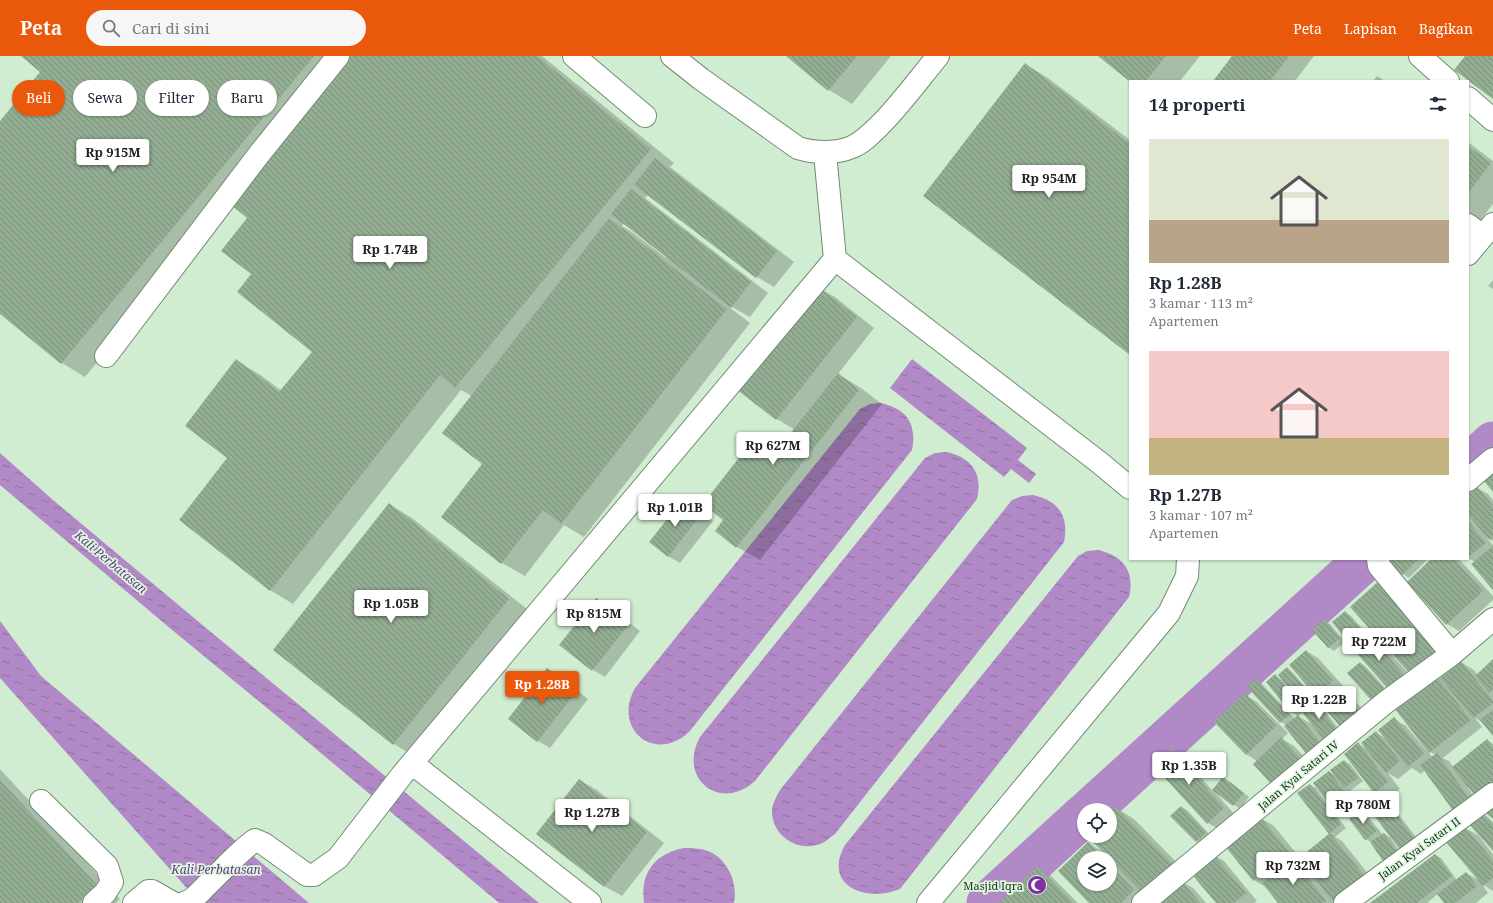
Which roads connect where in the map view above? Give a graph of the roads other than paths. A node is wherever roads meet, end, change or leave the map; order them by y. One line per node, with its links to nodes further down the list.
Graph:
1 (338, 56): 14 (street)
2 (574, 56): 8 (street)
3 (672, 56): 10 (street)
4 (938, 56): 10 (street)
5 (1420, 56): 6 (street)
6 (1447, 80)
7 (1469, 99): 9 (street)
8 (645, 116)
9 (1493, 120)
10 (826, 153): 13 (street)
11 (1481, 228): 12 (street)
12 (1469, 252)
13 (835, 259): 17 (street); 22 (street)
14 (106, 356)
15 (1493, 459): 16 (street)
16 (1469, 479)
17 (1129, 487)
18 (1188, 560): 30 (street)
19 (1378, 560): 21 (street)
20 (1493, 619): 21 (street, Jalan Kyai Satari IV)
21 (1452, 654): 31 (street, Jalan Kyai Satari IV)
22 (407, 770): 26 (street); 29 (street)
23 (1493, 794): 25 (street, Jalan Kyai Satari II)
24 (41, 801): 27 (street)
25 (1355, 900)
26 (183, 902): 28 (street)
27 (94, 903)
28 (134, 903)
29 (590, 903)
30 (928, 903)
31 (1143, 903)

